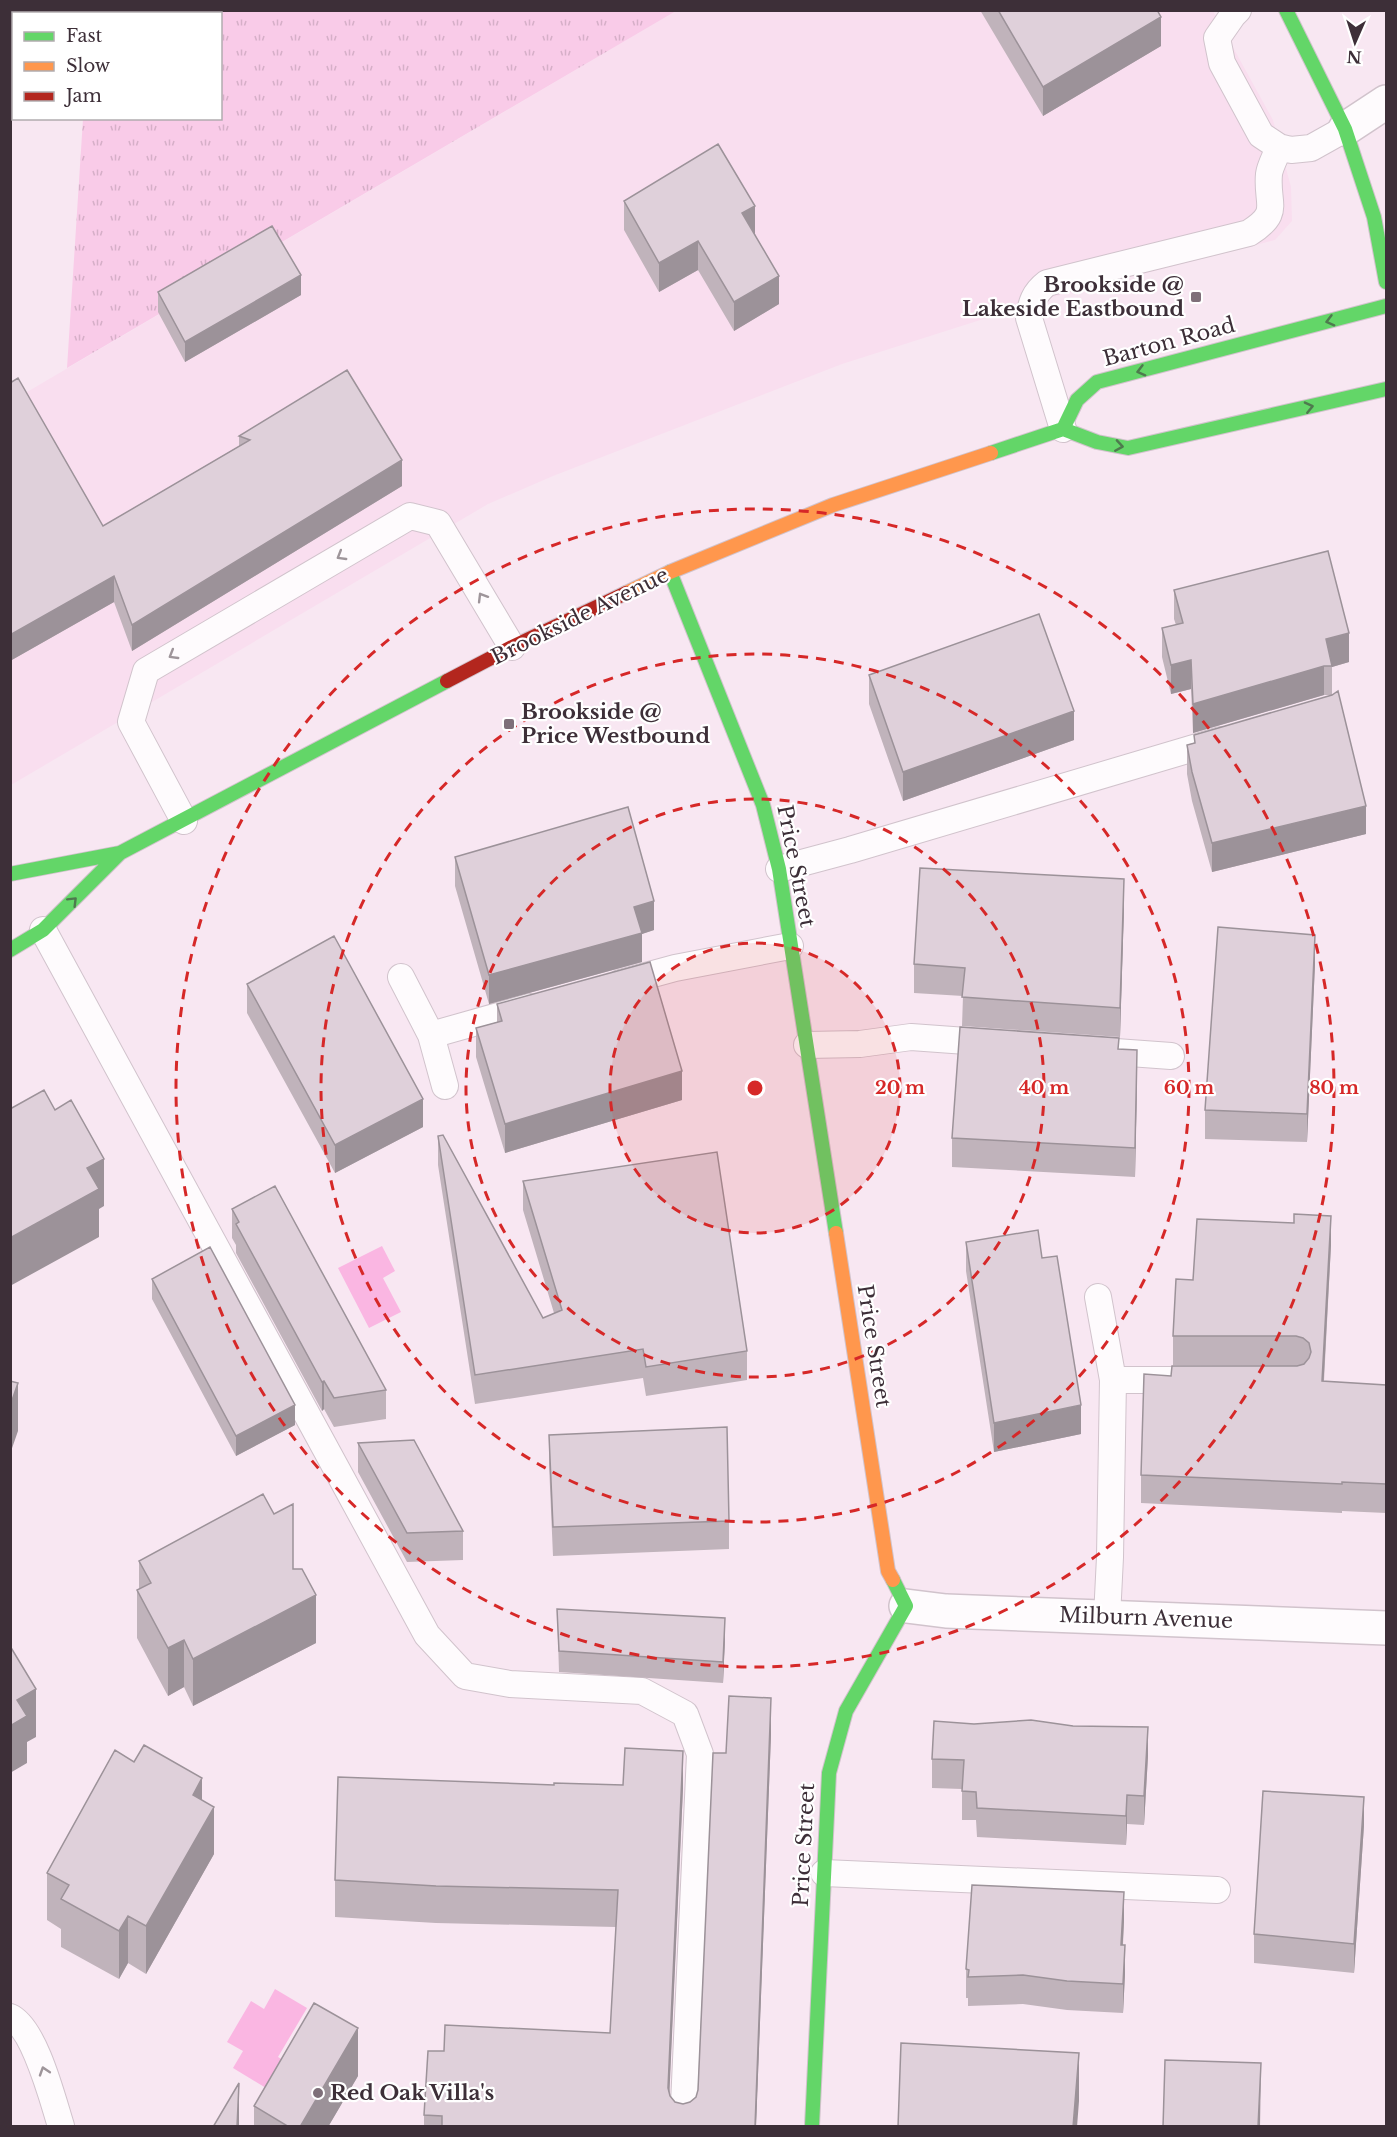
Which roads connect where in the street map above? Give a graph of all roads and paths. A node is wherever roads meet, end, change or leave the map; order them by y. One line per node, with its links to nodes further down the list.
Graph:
1 (1238, 10): 5 (lane)
2 (1286, 10): 4 (main road)
3 (1386, 102): 4 (street)
4 (1345, 129): 5 (lane); 6 (main road)
5 (1279, 147): 9 (lane)
6 (1386, 282)
7 (1386, 306): 9 (main road, Barton Road, one-way to 9)
8 (1386, 389): 9 (main road, one-way to 8)
9 (1063, 429): 10 (main road, Brookside Avenue)
10 (670, 572): 11 (main road, Brookside Avenue); 15 (main road, Price Street)
11 (512, 646): 13 (main road, Brookside Avenue); 13 (lane, one-way to 13)
12 (1248, 732): 15 (lane)
13 (184, 821): 14 (main road, Brookside Avenue)
14 (120, 854): 16 (main road, Brookside Avenue); 17 (main road, Brookside Avenue, one-way to 14)
15 (779, 869): 18 (main road, Price Street)
16 (10, 874)
17 (43, 930): 19 (main road, Brookside Avenue); 39 (lane)
18 (790, 946): 21 (lane); 25 (main road, Price Street)
19 (10, 950)
20 (401, 977): 23 (lane)
21 (599, 988)
22 (555, 1000): 23 (lane)
23 (431, 1035): 28 (lane)
24 (1017, 1045): 25 (lane)
25 (807, 1046): 32 (main road, Price Street)
26 (1076, 1049): 27 (lane)
27 (1171, 1056)
28 (445, 1086)
29 (1098, 1297): 30 (lane)
30 (1113, 1380): 31 (lane); 33 (lane)
31 (1205, 1380)
32 (906, 1606): 33 (street, Milburn Avenue); 35 (main road, Price Street)
33 (1107, 1617): 34 (street, Milburn Avenue)
34 (1386, 1628)
35 (824, 1873): 36 (lane); 40 (main road, Price Street)
36 (1217, 1890)
37 (10, 2017): 38 (lane, one-way to 37)
38 (61, 2127)
39 (683, 2127)
40 (812, 2127)

